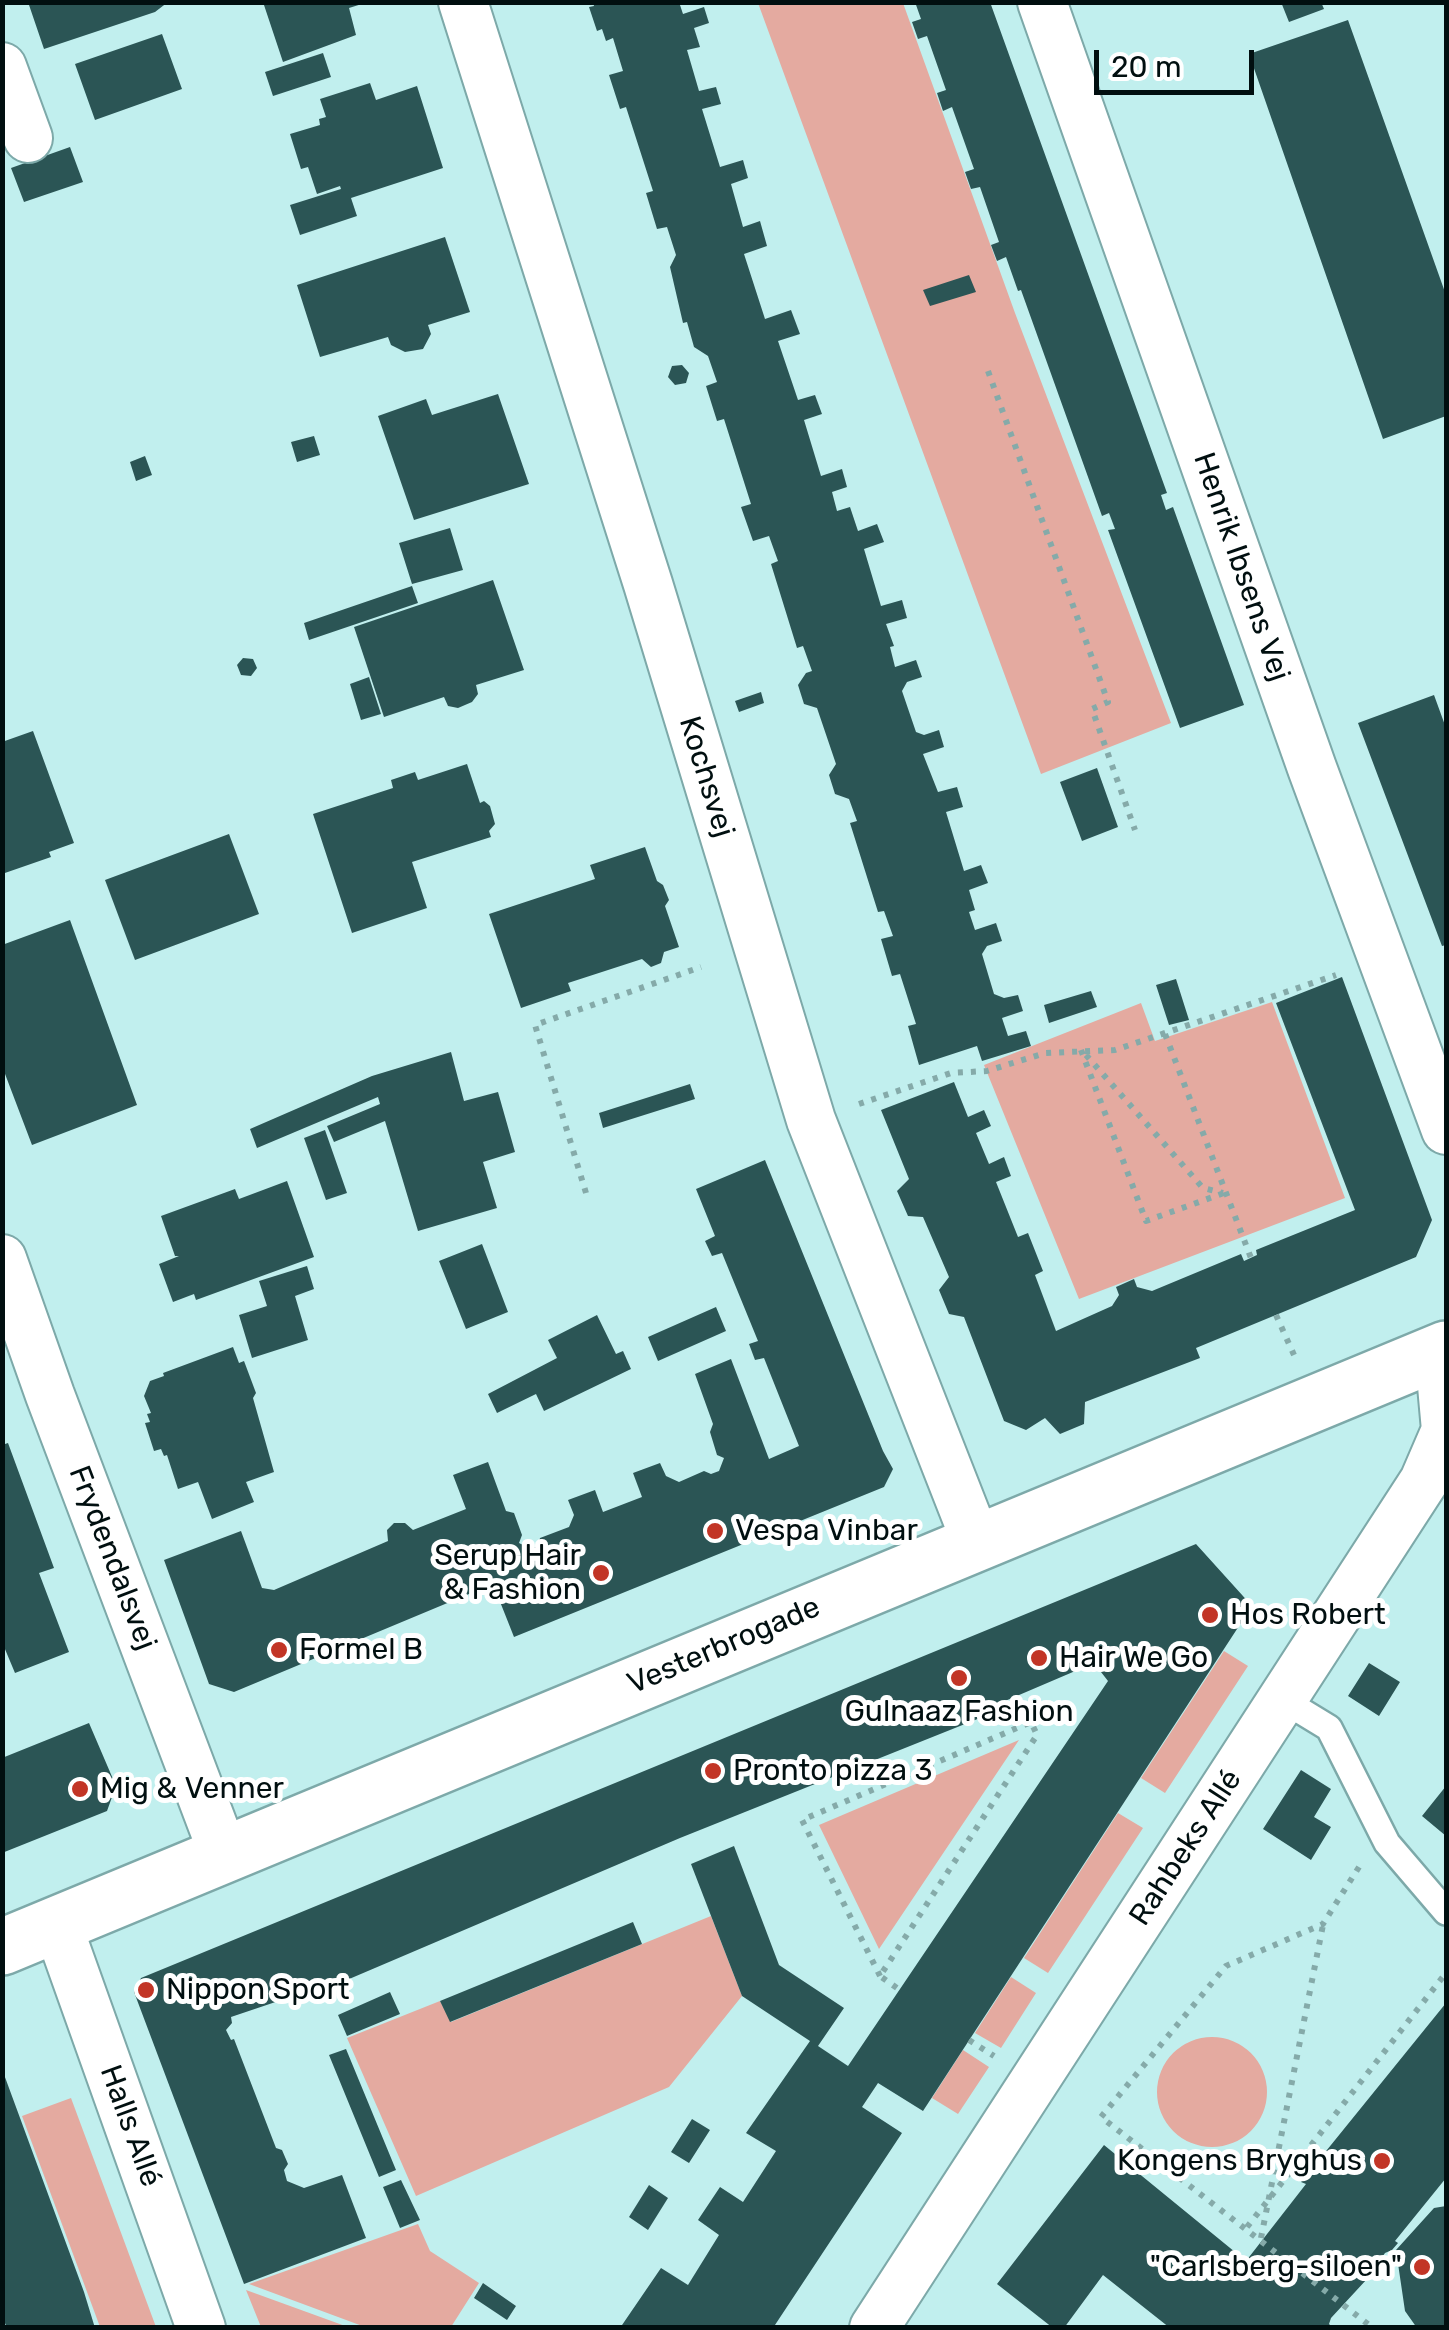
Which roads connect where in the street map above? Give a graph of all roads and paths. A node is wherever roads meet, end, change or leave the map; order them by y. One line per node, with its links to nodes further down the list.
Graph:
1 (463, 2): 11 (street, Kochsvej)
2 (1042, 2): 7 (street, Henrik Ibsens Vej)
3 (2, 66): 4 (street)
4 (28, 138)
5 (988, 372): 6 (path)
6 (1135, 830)
7 (1383, 959): 9 (path); 12 (street, Henrik Ibsens Vej)
8 (701, 966): 13 (path)
9 (1165, 1034): 10 (path); 14 (path)
10 (1081, 1050): 11 (path); 14 (path); 14 (path)
11 (811, 1120): 18 (street, Kochsvej)
12 (1446, 1130)
13 (586, 1193)
14 (1224, 1193): 15 (path)
15 (1251, 1258)
16 (2, 1260): 21 (street, Frydendalsvej)
17 (1443, 1351): 18 (street, Vesterbrogade); 19 (street, Rahbeks Allé)
18 (976, 1542): 21 (street, Vesterbrogade)
19 (1284, 1700): 20 (lane); 33 (street, Rahbeks Allé)
20 (1381, 1832): 22 (lane); 24 (path)
21 (224, 1855): 23 (street, Vesterbrogade)
22 (1446, 1912)
23 (57, 1924): 25 (street, Vesterbrogade); 32 (street, Halls Allé)
24 (1324, 1924): 29 (path); 30 (path)
25 (2, 1947)
26 (1446, 1972): 29 (path)
27 (880, 1976): 27 (path); 28 (path)
28 (897, 1988)
29 (1271, 2196): 30 (path); 31 (path)
30 (1246, 2227): 31 (path)
31 (1263, 2240): 34 (path)
32 (201, 2328)
33 (874, 2328)
34 (1373, 2328)

